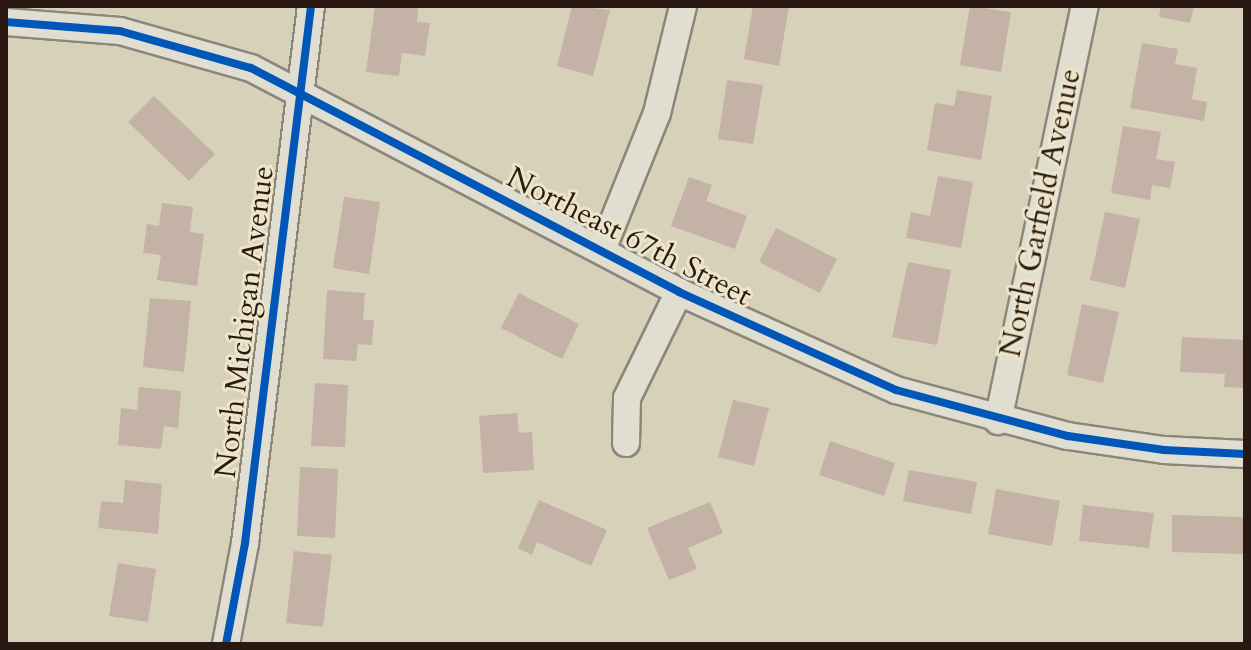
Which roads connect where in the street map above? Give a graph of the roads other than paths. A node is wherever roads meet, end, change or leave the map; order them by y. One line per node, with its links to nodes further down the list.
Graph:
1 (311, 6): 5 (street, North Michigan Avenue)
2 (683, 6): 6 (street)
3 (1085, 6): 8 (street, North Garfield Avenue)
4 (6, 22): 5 (street, Northeast 67th Street)
5 (298, 93): 6 (street, Northeast 67th Street); 11 (street, North Michigan Avenue)
6 (602, 250): 7 (street, Northeast 67th Street)
7 (679, 292): 8 (street, Northeast 67th Street); 9 (street, Northeast 67th Street)
8 (998, 421): 10 (street, Northeast 67th Street)
9 (626, 443)
10 (1245, 454)
11 (226, 644)

